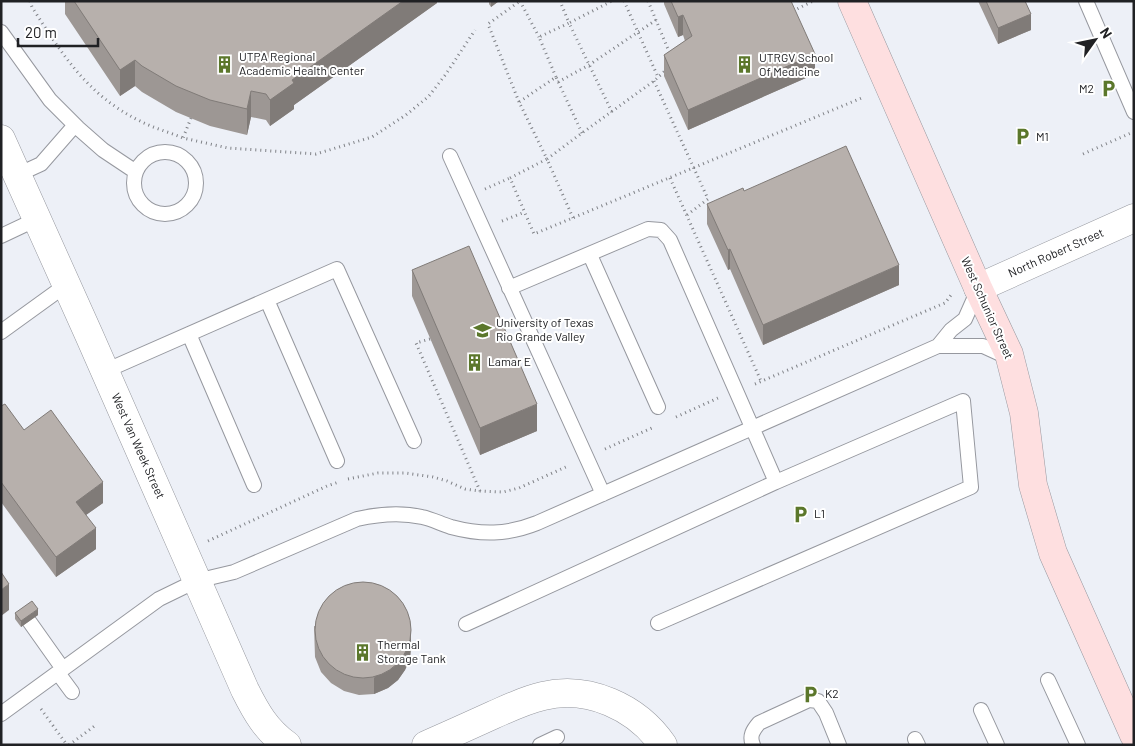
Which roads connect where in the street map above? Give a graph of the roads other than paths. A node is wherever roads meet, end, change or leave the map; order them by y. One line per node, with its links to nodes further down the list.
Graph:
1 (852, 1): 16 (main road, West Schunior Street)
2 (1086, 1): 4 (lane)
3 (1, 32): 5 (lane)
4 (1134, 112)
5 (75, 125): 8 (lane); 9 (lane)
6 (1, 139): 9 (street, West Van Week Street)
7 (450, 156): 15 (lane)
8 (136, 172): 8 (lane)
9 (17, 175): 11 (street, West Van Week Street)
10 (1134, 218): 16 (street, North Robert Street)
11 (37, 219): 12 (lane); 14 (street, West Van Week Street)
12 (1, 236)
13 (590, 254): 15 (lane); 23 (lane); 24 (lane)
14 (66, 285): 18 (lane); 22 (street, West Van Week Street)
15 (509, 288): 29 (lane)
16 (978, 288): 20 (lane); 21 (main road, West Schunior Street)
17 (267, 300): 19 (lane); 25 (lane); 26 (lane)
18 (1, 332)
19 (189, 334): 22 (lane); 28 (lane)
20 (938, 346): 21 (lane); 24 (lane)
21 (1010, 358): 39 (main road, West Schunior Street)
22 (105, 370): 30 (street, West Van Week Street)
23 (658, 408)
24 (753, 428): 27 (lane); 29 (lane)
25 (414, 441)
26 (337, 461)
27 (776, 482): 32 (lane); 33 (lane)
28 (254, 485)
29 (603, 494): 30 (lane)
30 (196, 581): 34 (lane); 41 (street, West Van Week Street)
31 (29, 621): 34 (lane)
32 (658, 623)
33 (466, 624)
34 (61, 671): 36 (lane); 38 (lane)
35 (1048, 680): 48 (lane)
36 (72, 692)
37 (981, 710): 47 (lane)
38 (1, 714)
39 (1134, 735)
40 (557, 737): 43 (lane)
41 (287, 745)
42 (426, 745): 44 (street)
43 (540, 745)
44 (663, 745)
45 (753, 745): 46 (lane)
46 (839, 745)
47 (996, 745)
48 (1078, 745)

